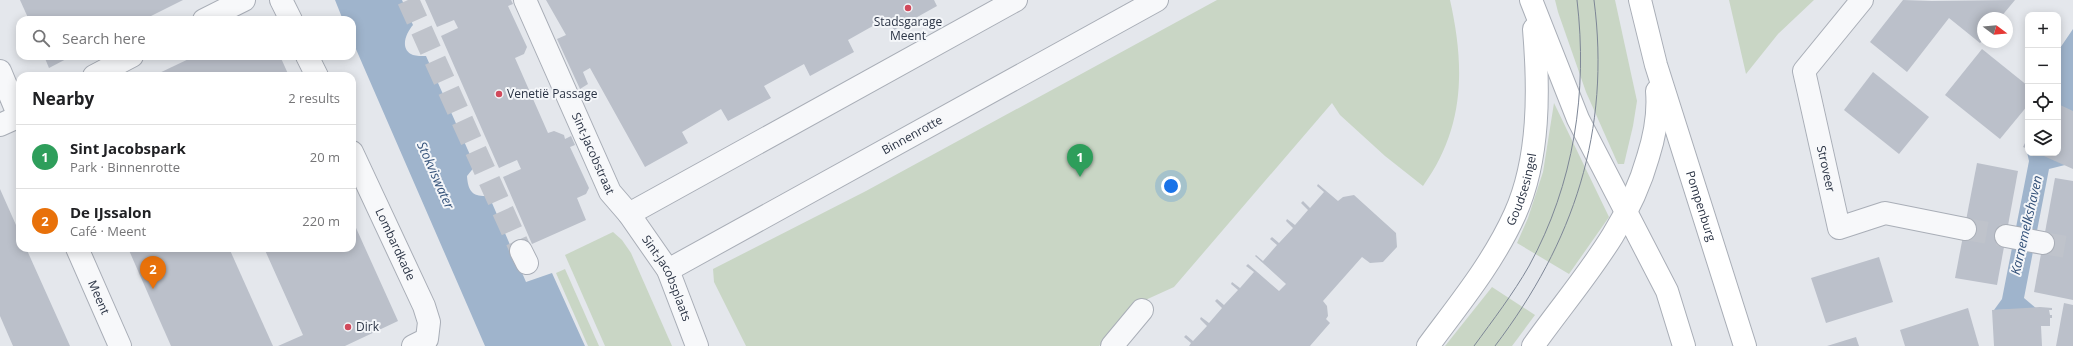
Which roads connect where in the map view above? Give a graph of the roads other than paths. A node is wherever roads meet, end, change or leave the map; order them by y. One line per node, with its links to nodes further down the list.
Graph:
1 (244, 0): 9 (street)
2 (281, 0): 10 (street)
3 (525, 0): 20 (street, Sint-Jacobstraat)
4 (1016, 0): 20 (street)
5 (1157, 0): 25 (street, Binnenrotte)
6 (1640, 0): 13 (main road, Pompenburg)
7 (1862, 0): 21 (street, Stroveer)
8 (1532, 4): 19 (main road); 31 (main road, Goudsesingel)
9 (212, 16)
10 (289, 16)
11 (124, 60): 15 (street)
12 (310, 60): 16 (street)
13 (1656, 65): 19 (main road, Pompenburg); 34 (main road, Pompenburg)
14 (0, 71): 17 (street)
15 (102, 72)
16 (315, 72)
17 (15, 119)
18 (356, 161): 27 (street, Lombardkade)
19 (1627, 213): 32 (main road); 33 (main road)
20 (630, 214): 25 (street, Sint-Jacobsplaats)
21 (1965, 229)
22 (2006, 236): 23 (street)
23 (2043, 243)
24 (79, 252): 28 (street, Meent)
25 (668, 270): 29 (street, Sint-Jacobsplaats)
26 (1142, 310): 30 (street)
27 (420, 343)
28 (120, 346)
29 (697, 346)
30 (1112, 346)
31 (1428, 346)
32 (1533, 346)
33 (1684, 346)
34 (1745, 346)

